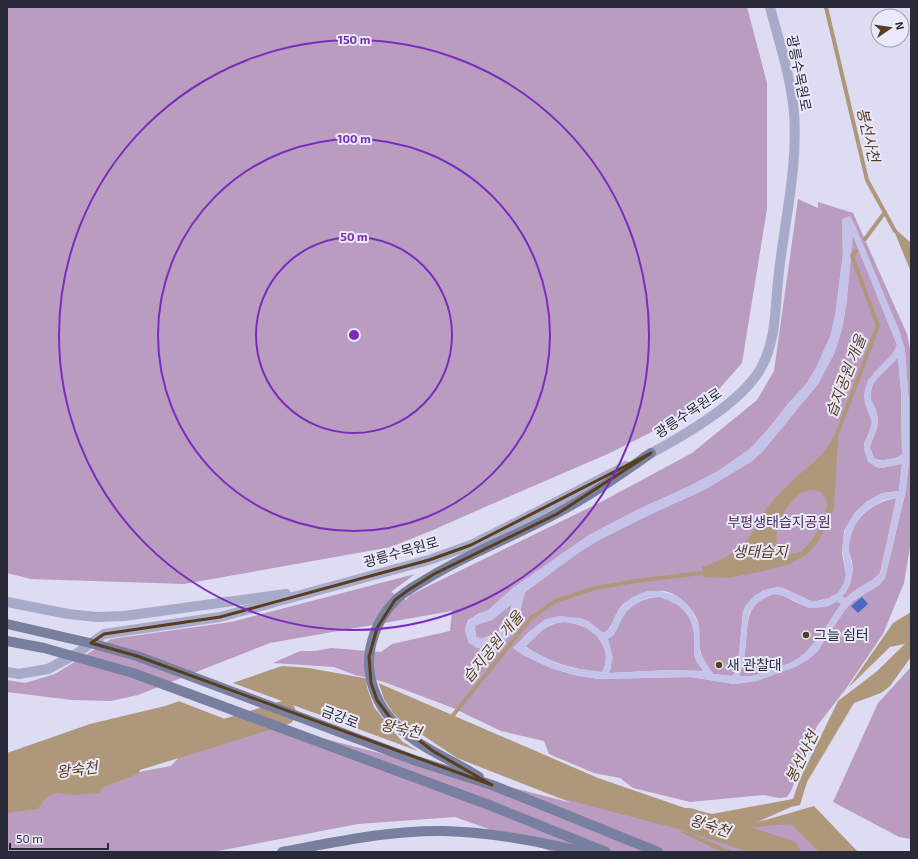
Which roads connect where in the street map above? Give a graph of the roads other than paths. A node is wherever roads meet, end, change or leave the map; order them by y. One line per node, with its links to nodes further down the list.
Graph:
1 (770, 7): 2 (street, 광릉수목원로)
2 (652, 453): 3 (street, 광릉수목원로); 8 (main road)
3 (326, 588): 4 (street); 7 (street)
4 (7, 602)
5 (7, 624): 8 (main road, 금강로)
6 (7, 641): 11 (main road)
7 (7, 672)
8 (492, 785): 12 (main road, 금강로)
9 (282, 852): 10 (main road)
10 (585, 852)
11 (606, 852)
12 (658, 852)

